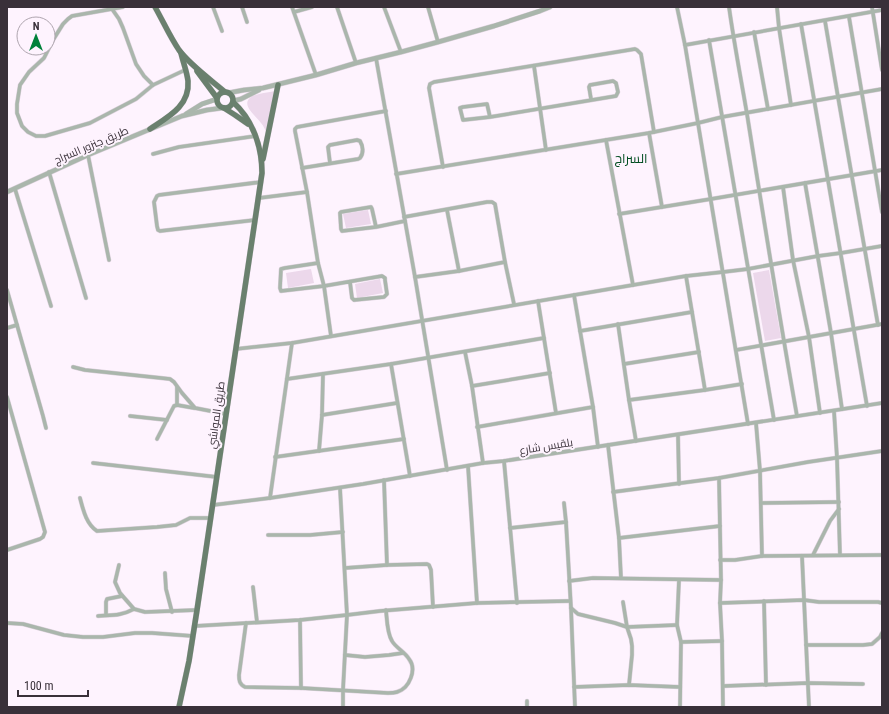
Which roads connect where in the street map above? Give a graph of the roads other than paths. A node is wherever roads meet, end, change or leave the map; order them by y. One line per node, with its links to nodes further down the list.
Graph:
1 (124, 7): 15 (street)
2 (155, 7): 30 (main road)
3 (213, 7): 24 (street)
4 (242, 7): 21 (street)
5 (292, 7): 17 (street)
6 (312, 7): 17 (street)
7 (337, 7): 33 (street)
8 (384, 7): 31 (street)
9 (428, 7): 28 (street)
10 (550, 7): 28 (street)
11 (677, 7): 29 (street)
12 (729, 7): 26 (street)
13 (777, 7): 23 (street)
14 (872, 7): 18 (street)
15 (112, 9): 39 (street); 39 (street)
16 (882, 10): 18 (street)
17 (294, 12): 38 (street)
18 (872, 12): 19 (street); 37 (street)
19 (849, 17): 20 (street); 44 (street)
20 (825, 21): 22 (street); 45 (street)
21 (247, 22)
22 (801, 24): 23 (street); 49 (street)
23 (779, 28): 25 (street); 50 (street)
24 (222, 31)
25 (754, 32): 26 (street); 53 (street)
26 (733, 36): 27 (street); 55 (street)
27 (708, 40): 29 (street); 58 (street)
28 (438, 42): 31 (street)
29 (685, 45): 59 (street)
30 (180, 51): 34 (main road); 36 (main road)
31 (401, 52): 32 (street)
32 (376, 58): 33 (street); 54 (street)
33 (356, 63): 38 (street)
34 (192, 64): 43 (main road); 46 (main road)
35 (534, 66): 52 (street); 62 (street); 71 (street)
36 (185, 70): 39 (street); 61 (main road)
37 (882, 70)
38 (316, 75): 40 (street)
39 (153, 85)
40 (278, 85): 41 (street); 69 (main road)
41 (263, 88): 43 (street); 48 (street)
42 (882, 89): 44 (street)
43 (226, 92): 46 (main road); 48 (main road)
44 (862, 92): 45 (street); 74 (street)
45 (838, 97): 49 (street); 77 (street)
46 (217, 99): 51 (main road); 56 (street, طريق جنزور السراج)
47 (591, 99): 47 (street); 52 (street)
48 (233, 101): 51 (main road); 60 (main road, طريق المواشي)
49 (814, 101): 50 (street); 78 (street)
50 (792, 105): 53 (street)
51 (223, 108): 56 (street, طريق جنزور السراج); 60 (main road, طريق المواشي)
52 (540, 109): 57 (street); 66 (street)
53 (768, 109): 55 (street)
54 (386, 111): 72 (street); 76 (street)
55 (747, 113): 58 (street); 83 (street)
56 (182, 116): 61 (street, طريق جنزور السراج)
57 (490, 117): 57 (street)
58 (722, 117): 59 (street); 86 (street)
59 (698, 123): 62 (street); 88 (street)
60 (251, 127): 64 (main road, طريق المواشي)
61 (150, 129): 68 (street, طريق جنزور السراج)
62 (654, 132): 63 (street)
63 (649, 133): 65 (street); 89 (street)
64 (256, 136): 67 (street); 69 (main road, طريق المواشي)
65 (606, 140): 66 (street); 92 (street)
66 (546, 150): 71 (street)
67 (153, 154)
68 (88, 155): 75 (street, طريق جنزور السراج); 100 (street)
69 (262, 163): 79 (main road, طريق المواشي)
70 (330, 163): 70 (street); 72 (street)
71 (443, 167): 76 (street)
72 (302, 168): 85 (street)
73 (882, 170): 74 (street)
74 (875, 171): 77 (street); 91 (street)
75 (49, 172): 82 (street, طريق جنزور السراج); 115 (street)
76 (396, 174): 93 (street)
77 (852, 175): 78 (street); 97 (street)
78 (828, 179): 80 (street); 98 (street)
79 (261, 182): 87 (main road, طريق المواشي); 94 (street)
80 (805, 183): 81 (street); 99 (street)
81 (783, 186): 83 (street); 101 (street)
82 (15, 189): 84 (street, طريق جنزور السراج); 119 (street)
83 (759, 191): 86 (street); 104 (street)
84 (7, 192)
85 (307, 192): 87 (street); 103 (street)
86 (735, 195): 88 (street); 105 (street)
87 (259, 198): 94 (main road, طريق المواشي)
88 (711, 199): 89 (street); 107 (street)
89 (662, 207): 92 (street)
90 (447, 210): 93 (street); 102 (street); 106 (street)
91 (882, 212)
92 (619, 214): 111 (street)
93 (404, 219): 95 (street); 109 (street)
94 (256, 220): 135 (main road, طريق المواشي)
95 (376, 226): 95 (street)
96 (882, 246): 97 (street)
97 (865, 249): 98 (street); 123 (street)
98 (841, 253): 99 (street); 126 (street)
99 (818, 256): 101 (street); 128 (street)
100 (109, 260)
101 (793, 260): 104 (street); 130 (street)
102 (505, 262): 106 (street); 118 (street)
103 (318, 263): 112 (street); 112 (street)
104 (771, 264): 105 (street); 132 (street)
105 (748, 269): 107 (street); 134 (street)
106 (459, 271): 109 (street)
107 (723, 272): 108 (street); 136 (street)
108 (686, 276): 111 (street); 120 (street)
109 (415, 277): 121 (street)
110 (350, 282): 110 (street); 112 (street)
111 (633, 285): 114 (street)
112 (324, 286): 129 (street)
113 (7, 290): 117 (street)
114 (574, 295): 116 (street); 127 (street)
115 (86, 298)
116 (538, 301): 118 (street); 131 (street)
117 (9, 302): 124 (street)
118 (514, 304): 121 (street)
119 (51, 306)
120 (692, 312): 122 (street); 138 (street)
121 (422, 320): 129 (street); 139 (street)
122 (618, 324): 127 (street); 141 (street)
123 (880, 324): 126 (street)
124 (17, 325): 125 (street); 171 (street)
125 (7, 328)
126 (854, 329): 128 (street); 155 (street)
127 (580, 331): 156 (street)
128 (831, 333): 130 (street); 158 (street)
129 (331, 336): 133 (street)
130 (809, 337): 132 (street); 161 (street)
131 (544, 338): 137 (street); 143 (street)
132 (784, 341): 134 (street); 165 (street)
133 (292, 343): 135 (street); 145 (street)
134 (761, 345): 136 (street); 167 (street)
135 (236, 349): 162 (main road, طريق المواشي)
136 (736, 350): 146 (street)
137 (465, 352): 139 (street); 148 (street)
138 (699, 352): 141 (street); 149 (street)
139 (428, 357): 140 (street); 186 (street)
140 (391, 364): 144 (street); 153 (street)
141 (624, 364): 151 (street)
142 (73, 367): 147 (street)
143 (550, 373): 148 (street); 160 (street)
144 (323, 374): 145 (street); 163 (street)
145 (287, 379): 180 (street)
146 (742, 384): 149 (street); 169 (street)
147 (177, 386): 154 (street); 157 (street)
148 (472, 386): 170 (street)
149 (705, 390): 151 (street)
150 (7, 396): 209 (street)
151 (629, 400): 175 (street)
152 (882, 403): 155 (street, بلقيس شارع)
153 (397, 404): 163 (street); 174 (street)
154 (177, 405): 157 (street); 166 (street)
155 (868, 406): 158 (street, بلقيس شارع)
156 (593, 407): 160 (street); 177 (street)
157 (195, 408): 162 (street)
158 (842, 409): 159 (street, بلقيس شارع)
159 (834, 411): 161 (street, بلقيس شارع); 181 (street)
160 (556, 413): 170 (street)
161 (820, 413): 165 (street, بلقيس شارع)
162 (226, 414): 189 (main road, طريق المواشي)
163 (322, 415): 178 (street)
164 (130, 416): 166 (street)
165 (797, 416): 167 (street, بلقيس شارع)
166 (167, 420): 173 (street)
167 (774, 420): 168 (street, بلقيس شارع)
168 (756, 423): 169 (street, بلقيس شارع); 187 (street)
169 (748, 424): 172 (street, بلقيس شارع)
170 (477, 427): 184 (street)
171 (46, 428)
172 (678, 435): 175 (street, بلقيس شارع); 192 (street)
173 (157, 439)
174 (404, 439): 178 (street); 188 (street)
175 (636, 441): 176 (street, بلقيس شارع)
176 (608, 445): 177 (street, بلقيس شارع); 194 (street)
177 (598, 447): 182 (street, بلقيس شارع)
178 (319, 451): 180 (street)
179 (882, 451): 181 (street)
180 (275, 457): 196 (street)
181 (838, 458): 187 (street); 197 (street)
182 (504, 461): 184 (street, بلقيس شارع); 205 (street)
183 (93, 463): 189 (street)
184 (483, 463): 185 (street, بلقيس شارع)
185 (468, 466): 186 (street, بلقيس شارع); 230 (street)
186 (447, 470): 188 (street, بلقيس شارع)
187 (760, 471): 190 (street); 199 (street)
188 (410, 476): 191 (street, بلقيس شارع)
189 (217, 478): 200 (main road, طريق المواشي)
190 (719, 478): 192 (street); 204 (street)
191 (384, 480): 193 (street, بلقيس شارع); 217 (street)
192 (679, 484): 194 (street)
193 (340, 488): 196 (street, بلقيس شارع); 206 (street)
194 (613, 492): 208 (street)
195 (80, 498): 202 (street)
196 (270, 498): 200 (street, بلقيس شارع)
197 (839, 502): 199 (street); 201 (street)
198 (564, 503): 203 (street)
199 (761, 503): 213 (street)
200 (213, 505): 202 (main road, طريق المواشي)
201 (839, 509): 210 (street); 211 (street)
202 (211, 518): 237 (main road, طريق المواشي)
203 (566, 522): 205 (street); 223 (street)
204 (720, 526): 208 (street); 215 (street)
205 (510, 528): 231 (street)
206 (343, 532): 207 (street); 218 (street)
207 (268, 535)
208 (619, 538): 220 (street)
209 (7, 550)
210 (813, 555): 211 (street); 214 (street)
211 (840, 555): 212 (street)
212 (882, 555)
213 (762, 556): 214 (street); 215 (street)
214 (802, 556): 226 (street)
215 (720, 560): 222 (street)
216 (119, 565): 225 (street)
217 (387, 565): 218 (street); 234 (street)
218 (345, 568): 240 (street)
219 (165, 573): 239 (street)
220 (621, 578): 221 (street); 223 (street)
221 (679, 580): 222 (street); 247 (street)
222 (721, 580): 232 (street)
223 (569, 581): 227 (street)
224 (253, 587): 244 (street)
225 (122, 596): 236 (street); 242 (street)
226 (804, 600): 228 (street); 233 (street); 254 (street)
227 (570, 601): 231 (street); 235 (street)
228 (764, 601): 232 (street); 259 (street)
229 (623, 602): 249 (street)
230 (477, 603): 231 (street); 234 (street)
231 (517, 603)
232 (720, 603): 252 (street)
233 (882, 604)
234 (433, 607): 238 (street)
235 (571, 608): 249 (street); 262 (street)
236 (134, 609): 239 (street); 242 (street)
237 (198, 610): 239 (street); 248 (main road, طريق المواشي)
238 (386, 610): 240 (street); 255 (street)
239 (172, 612)
240 (347, 615): 243 (street); 256 (street)
241 (98, 616): 242 (street)
242 (106, 616)
243 (300, 620): 244 (street); 264 (street)
244 (258, 622): 246 (street)
245 (7, 623): 251 (street)
246 (246, 623): 248 (street); 264 (street)
247 (677, 625): 249 (street); 253 (street)
248 (194, 626): 251 (main road, طريق المواشي)
249 (627, 628): 260 (street)
250 (882, 632): 254 (street)
251 (193, 636): 267 (main road, طريق المواشي)
252 (722, 641): 253 (street); 261 (street)
253 (681, 642): 263 (street)
254 (806, 645): 257 (street)
255 (404, 653): 256 (street); 265 (street)
256 (345, 655): 265 (street)
257 (808, 683): 258 (street); 259 (street); 273 (street)
258 (863, 684)
259 (766, 685): 261 (street)
260 (629, 686): 262 (street); 263 (street)
261 (724, 686): 272 (street)
262 (574, 687): 270 (street)
263 (680, 687): 271 (street)
264 (301, 688): 265 (street)
265 (343, 690): 268 (street)
266 (527, 701): 269 (street)
267 (179, 707)
268 (343, 707)
269 (527, 707)
270 (575, 707)
271 (680, 707)
272 (723, 707)
273 (809, 707)

